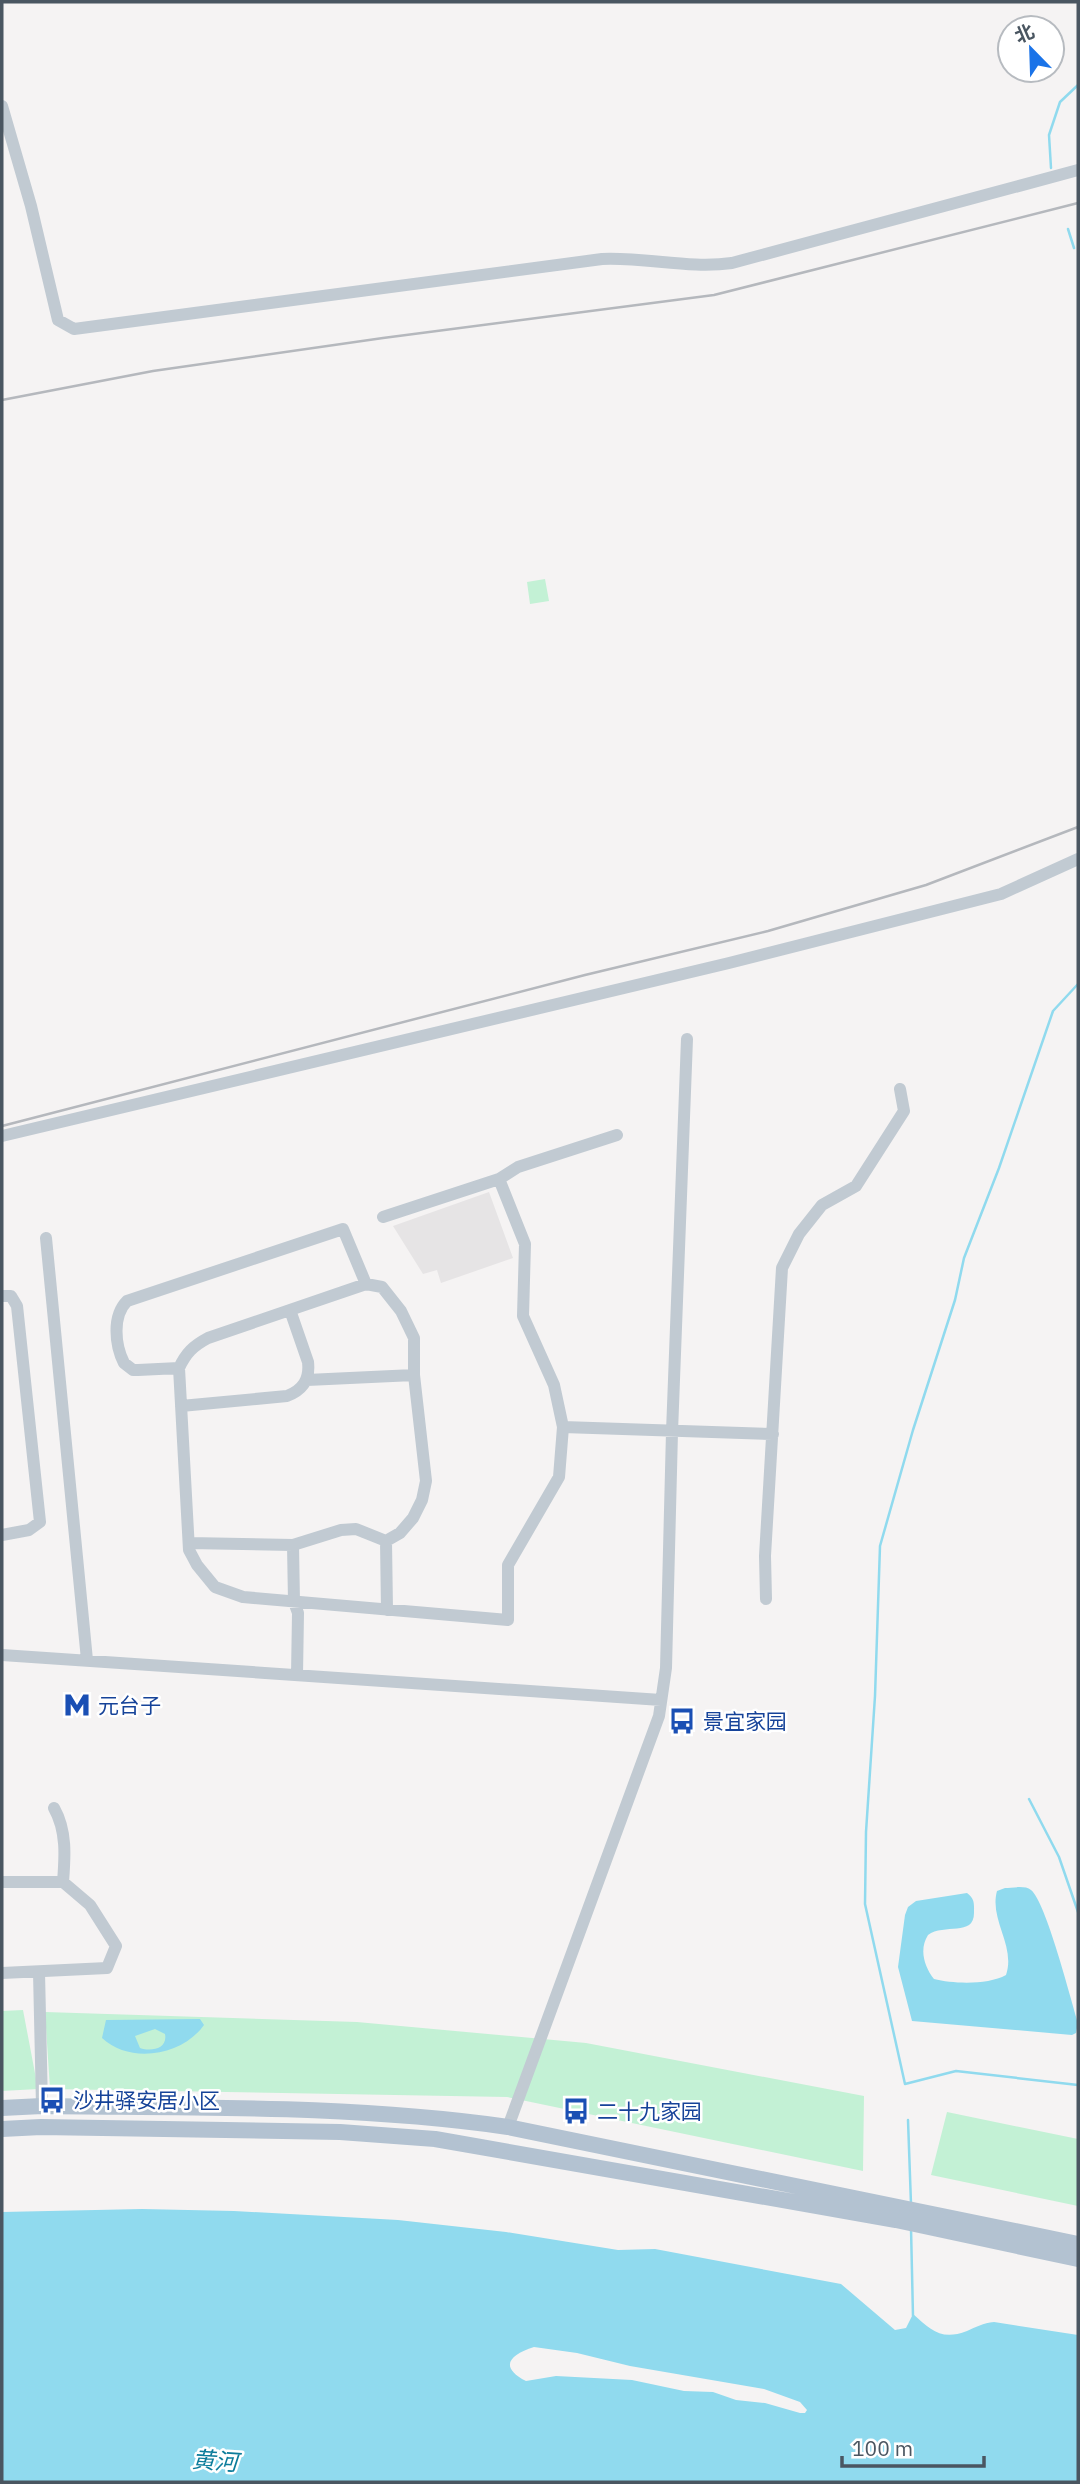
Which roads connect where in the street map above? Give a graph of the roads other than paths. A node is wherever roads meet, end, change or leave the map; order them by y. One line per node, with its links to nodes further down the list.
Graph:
1 (2, 106): 2 (street)
2 (1078, 170)
3 (1078, 859): 7 (street)
4 (687, 1039): 19 (street)
5 (900, 1089): 20 (street)
6 (617, 1135): 8 (street)
7 (2, 1136)
8 (499, 1179): 9 (street); 18 (street)
9 (383, 1217)
10 (46, 1238): 29 (street)
11 (366, 1284): 13 (street); 14 (street); 15 (street)
12 (2, 1296): 21 (street)
13 (290, 1310): 14 (street); 16 (street)
14 (179, 1368): 17 (street)
15 (414, 1375): 16 (street); 22 (street)
16 (307, 1380): 17 (street)
17 (181, 1406): 23 (street)
18 (563, 1427): 19 (street); 27 (street)
19 (672, 1432): 20 (street); 31 (street)
20 (773, 1434): 25 (street)
21 (2, 1535)
22 (386, 1541): 24 (street); 27 (street)
23 (189, 1543): 24 (street); 26 (street)
24 (293, 1545): 26 (street)
25 (766, 1599)
26 (294, 1602): 27 (street); 30 (street)
27 (387, 1610)
28 (2, 1655): 29 (street)
29 (87, 1660): 30 (street)
30 (297, 1675): 31 (street)
31 (661, 1700): 39 (street)
32 (54, 1808): 34 (street)
33 (2, 1882): 34 (street)
34 (63, 1882): 35 (street)
35 (39, 1972): 36 (street); 37 (street)
36 (2, 1973)
37 (42, 2106): 38 (main road); 39 (main road)
38 (2, 2108)
39 (508, 2127): 41 (main road)
40 (2, 2129): 41 (main road)
41 (899, 2214): 42 (main road)
42 (930, 2221): 43 (main road); 44 (main road)
43 (1078, 2244)
44 (1078, 2259)

